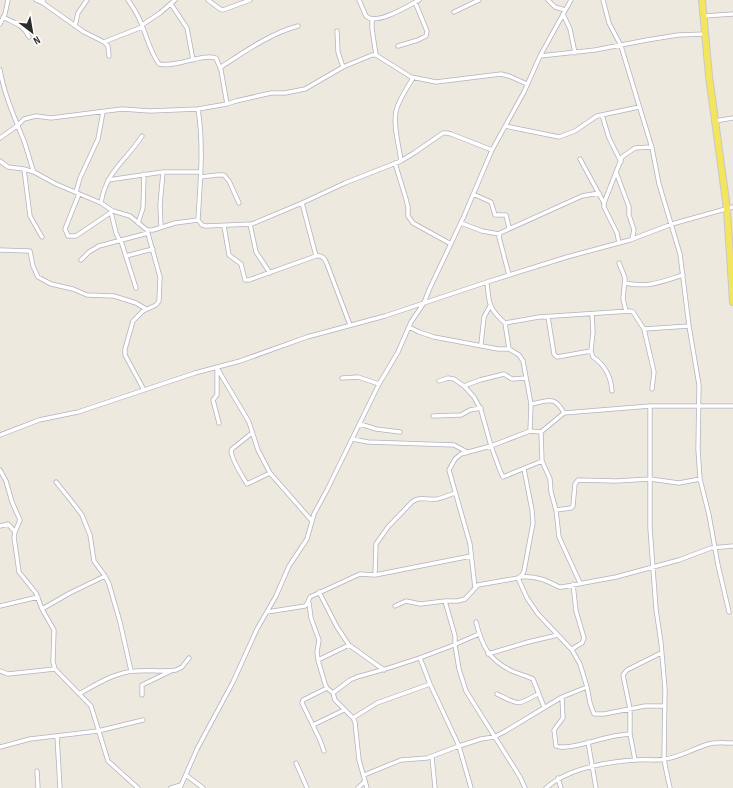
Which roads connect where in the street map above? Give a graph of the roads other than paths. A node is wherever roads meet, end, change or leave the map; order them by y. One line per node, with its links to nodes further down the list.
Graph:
1 (8, 0): 23 (street)
2 (36, 0): 15 (street)
3 (87, 0): 26 (street)
4 (128, 0): 27 (street)
5 (175, 0): 17 (street)
6 (208, 0): 7 (street)
7 (250, 0)
8 (359, 0): 24 (street)
9 (419, 0): 16 (street)
10 (479, 0): 19 (street)
11 (548, 0): 18 (street)
12 (571, 0): 18 (street)
13 (603, 0): 34 (street)
14 (702, 0): 22 (main road)
15 (43, 2): 26 (street)
16 (415, 2): 24 (street); 33 (street)
17 (171, 4): 27 (street); 39 (street)
18 (565, 10): 20 (street)
19 (454, 12)
20 (563, 14): 35 (street); 38 (street)
21 (733, 14): 22 (street)
22 (704, 16): 30 (main road)
23 (3, 17): 25 (street); 31 (street)
24 (372, 19): 36 (street)
25 (0, 24)
26 (75, 26): 32 (street)
27 (142, 26): 32 (street); 39 (street)
28 (298, 26): 40 (street)
29 (337, 31): 41 (street)
30 (705, 34): 34 (street); 51 (main road)
31 (29, 37)
32 (104, 42): 37 (street)
33 (398, 46)
34 (621, 46): 35 (street); 46 (street)
35 (575, 52): 38 (street)
36 (376, 55): 41 (street); 43 (street)
37 (109, 56)
38 (540, 56): 44 (street)
39 (192, 60): 40 (street)
40 (221, 67): 45 (street)
41 (344, 67): 45 (street)
42 (0, 70): 52 (street)
43 (413, 78): 44 (street); 59 (street)
44 (527, 84): 53 (street)
45 (227, 104): 47 (street)
46 (638, 107): 49 (street); 56 (street)
47 (198, 109): 48 (street); 66 (street)
48 (103, 112): 52 (street); 71 (street)
49 (602, 115): 53 (street); 61 (street)
50 (733, 118): 51 (street)
51 (715, 121): 78 (main road)
52 (17, 126): 55 (street); 64 (street)
53 (505, 126): 57 (street)
54 (142, 136): 70 (street)
55 (0, 138)
56 (651, 147): 61 (street); 84 (street)
57 (492, 150): 59 (street); 73 (street)
58 (580, 158): 72 (street)
59 (401, 161): 62 (street)
60 (0, 162): 63 (street)
61 (621, 162): 67 (street)
62 (395, 163): 76 (street); 94 (street)
63 (24, 168): 64 (street); 90 (street)
64 (34, 172): 71 (street)
65 (163, 172): 66 (street); 68 (street); 86 (street)
66 (201, 172): 69 (street)
67 (616, 172): 77 (street); 91 (street)
68 (144, 174): 70 (street); 81 (street)
69 (200, 177): 75 (street); 80 (street)
70 (108, 180): 74 (street)
71 (77, 193): 74 (street); 79 (street)
72 (599, 193): 77 (street); 87 (street)
73 (473, 194): 82 (street); 87 (street)
74 (101, 202): 79 (street)
75 (239, 203)
76 (302, 203): 83 (street); 98 (street)
77 (604, 203): 93 (street)
78 (730, 208): 84 (street); 107 (main road)
79 (112, 212): 81 (street); 92 (street)
80 (198, 220): 85 (street); 86 (street)
81 (138, 223): 88 (street)
82 (461, 223): 89 (street); 94 (street)
83 (250, 224): 85 (street); 101 (street)
84 (672, 224): 91 (street); 102 (street)
85 (224, 226): 101 (street)
86 (161, 227): 88 (street)
87 (509, 228): 89 (street)
88 (148, 232): 92 (street); 95 (street)
89 (499, 234): 103 (street)
90 (42, 237)
91 (632, 239): 93 (street)
92 (121, 241): 97 (street); 99 (street)
93 (619, 243): 103 (street)
94 (451, 244): 108 (street)
95 (153, 249): 97 (street); 110 (street)
96 (0, 250): 110 (street)
97 (126, 256): 106 (street)
98 (316, 256): 101 (street); 115 (street)
99 (81, 260)
100 (619, 263): 105 (street)
101 (270, 273)
102 (683, 274): 105 (street); 116 (street)
103 (509, 275): 104 (street)
104 (486, 282): 108 (street); 109 (street)
105 (625, 283): 111 (street)
106 (136, 288)
107 (733, 302)
108 (424, 303): 115 (street); 117 (street)
109 (490, 306): 114 (street); 119 (street)
110 (146, 309): 129 (street)
111 (626, 311): 112 (street); 118 (street)
112 (592, 314): 113 (street); 121 (street)
113 (548, 317): 114 (street); 121 (street)
114 (505, 323): 120 (street)
115 (350, 325): 122 (street)
116 (689, 326): 118 (street); 133 (street)
117 (409, 327): 119 (street); 126 (street)
118 (644, 329): 128 (street)
119 (481, 344): 120 (street)
120 (509, 348): 124 (street)
121 (592, 351): 130 (street)
122 (217, 368): 129 (street); 138 (street); 143 (street)
123 (342, 378): 126 (street)
124 (526, 378): 127 (street); 131 (street)
125 (439, 381): 127 (street)
126 (379, 384): 139 (street)
127 (464, 386): 135 (street)
128 (652, 389)
129 (144, 390): 144 (street)
130 (612, 391)
131 (531, 404): 136 (street); 140 (street)
132 (650, 406): 133 (street); 136 (street); 152 (street)
133 (698, 406): 134 (street); 153 (street)
134 (733, 406)
135 (481, 408): 137 (street); 146 (street)
136 (564, 413): 142 (street)
137 (433, 416)
138 (219, 424)
139 (360, 424): 141 (street); 145 (street)
140 (530, 431): 142 (street); 146 (street)
141 (400, 432)
142 (541, 432): 148 (street)
143 (252, 433): 151 (street); 151 (street)
144 (0, 435)
145 (352, 439): 147 (street); 157 (street)
146 (490, 446): 147 (street); 149 (street)
147 (466, 452): 155 (street)
148 (542, 461): 149 (street); 156 (street)
149 (524, 469): 166 (street)
150 (0, 470): 159 (street)
151 (270, 473): 157 (street)
152 (650, 479): 153 (street); 156 (street); 163 (street)
153 (700, 479): 161 (street)
154 (56, 482): 165 (street)
155 (455, 493): 162 (street); 164 (street)
156 (556, 510): 167 (street)
157 (312, 521): 177 (street)
158 (0, 526): 159 (street)
159 (15, 532): 171 (street)
160 (733, 546): 161 (street)
161 (716, 548): 163 (street); 178 (street)
162 (471, 556): 164 (street); 169 (street)
163 (653, 567): 167 (street); 185 (street)
164 (375, 574): 170 (street)
165 (105, 576): 176 (street); 193 (street)
166 (519, 577): 168 (street); 169 (street); 181 (street)
167 (580, 583): 168 (street)
168 (573, 584): 184 (street)
169 (475, 588): 173 (street)
170 (319, 592): 172 (street); 182 (street)
171 (38, 597): 174 (street); 176 (street)
172 (308, 601): 177 (street); 189 (street)
173 (445, 601): 175 (street); 183 (street)
174 (0, 606)
175 (395, 606)
176 (42, 609): 190 (street)
177 (267, 612): 226 (street)
178 (729, 612)
179 (476, 622): 180 (street)
180 (479, 634): 183 (street); 186 (street)
181 (558, 635): 184 (street); 186 (street)
182 (349, 645): 189 (street); 191 (street)
183 (455, 645): 188 (street); 214 (street)
184 (572, 650): 196 (street)
185 (661, 653): 204 (street); 206 (street)
186 (488, 654): 201 (street)
187 (189, 658): 194 (street)
188 (420, 658): 191 (street); 195 (street)
189 (318, 660): 197 (street)
190 (55, 669): 192 (street); 198 (street)
191 (384, 670): 199 (street)
192 (0, 671)
193 (131, 671): 194 (street); 198 (street)
194 (172, 671): 202 (street)
195 (430, 684): 208 (street); 217 (street)
196 (587, 687): 203 (street); 206 (street)
197 (327, 688): 199 (street); 210 (street)
198 (79, 694): 211 (street)
199 (333, 694): 207 (street)
200 (497, 694): 201 (street)
201 (538, 694): 205 (street)
202 (142, 696)
203 (562, 697): 205 (street); 215 (street)
204 (665, 706): 206 (street); 221 (street)
205 (544, 707): 214 (street)
206 (630, 709): 212 (street)
207 (344, 710): 208 (street); 210 (street)
208 (353, 718): 227 (street)
209 (143, 720): 211 (street)
210 (313, 725): 219 (street)
211 (98, 731): 213 (street); 233 (street)
212 (630, 734): 215 (street); 222 (street)
213 (57, 736): 218 (street); 232 (street)
214 (494, 737): 217 (street); 241 (street)
215 (588, 742): 224 (street)
216 (733, 743): 221 (street)
217 (459, 746): 220 (street); 240 (street)
218 (0, 747)
219 (324, 751)
220 (432, 757): 227 (street); 239 (street)
221 (664, 759): 222 (street); 245 (street)
222 (635, 760): 224 (street)
223 (296, 763): 236 (street)
224 (593, 767): 228 (street); 244 (street)
225 (37, 771): 231 (street)
226 (186, 775): 230 (street); 235 (street)
227 (364, 775): 229 (street)
228 (558, 778): 242 (street); 243 (street)
229 (365, 781): 237 (street); 238 (street)
230 (180, 787): 234 (street)
231 (38, 788)
232 (60, 788)
233 (138, 788)
234 (171, 788)
235 (203, 788)
236 (307, 788)
237 (358, 788)
238 (367, 788)
239 (435, 788)
240 (471, 788)
241 (525, 788)
242 (546, 788)
243 (562, 788)
244 (596, 788)
245 (670, 788)

